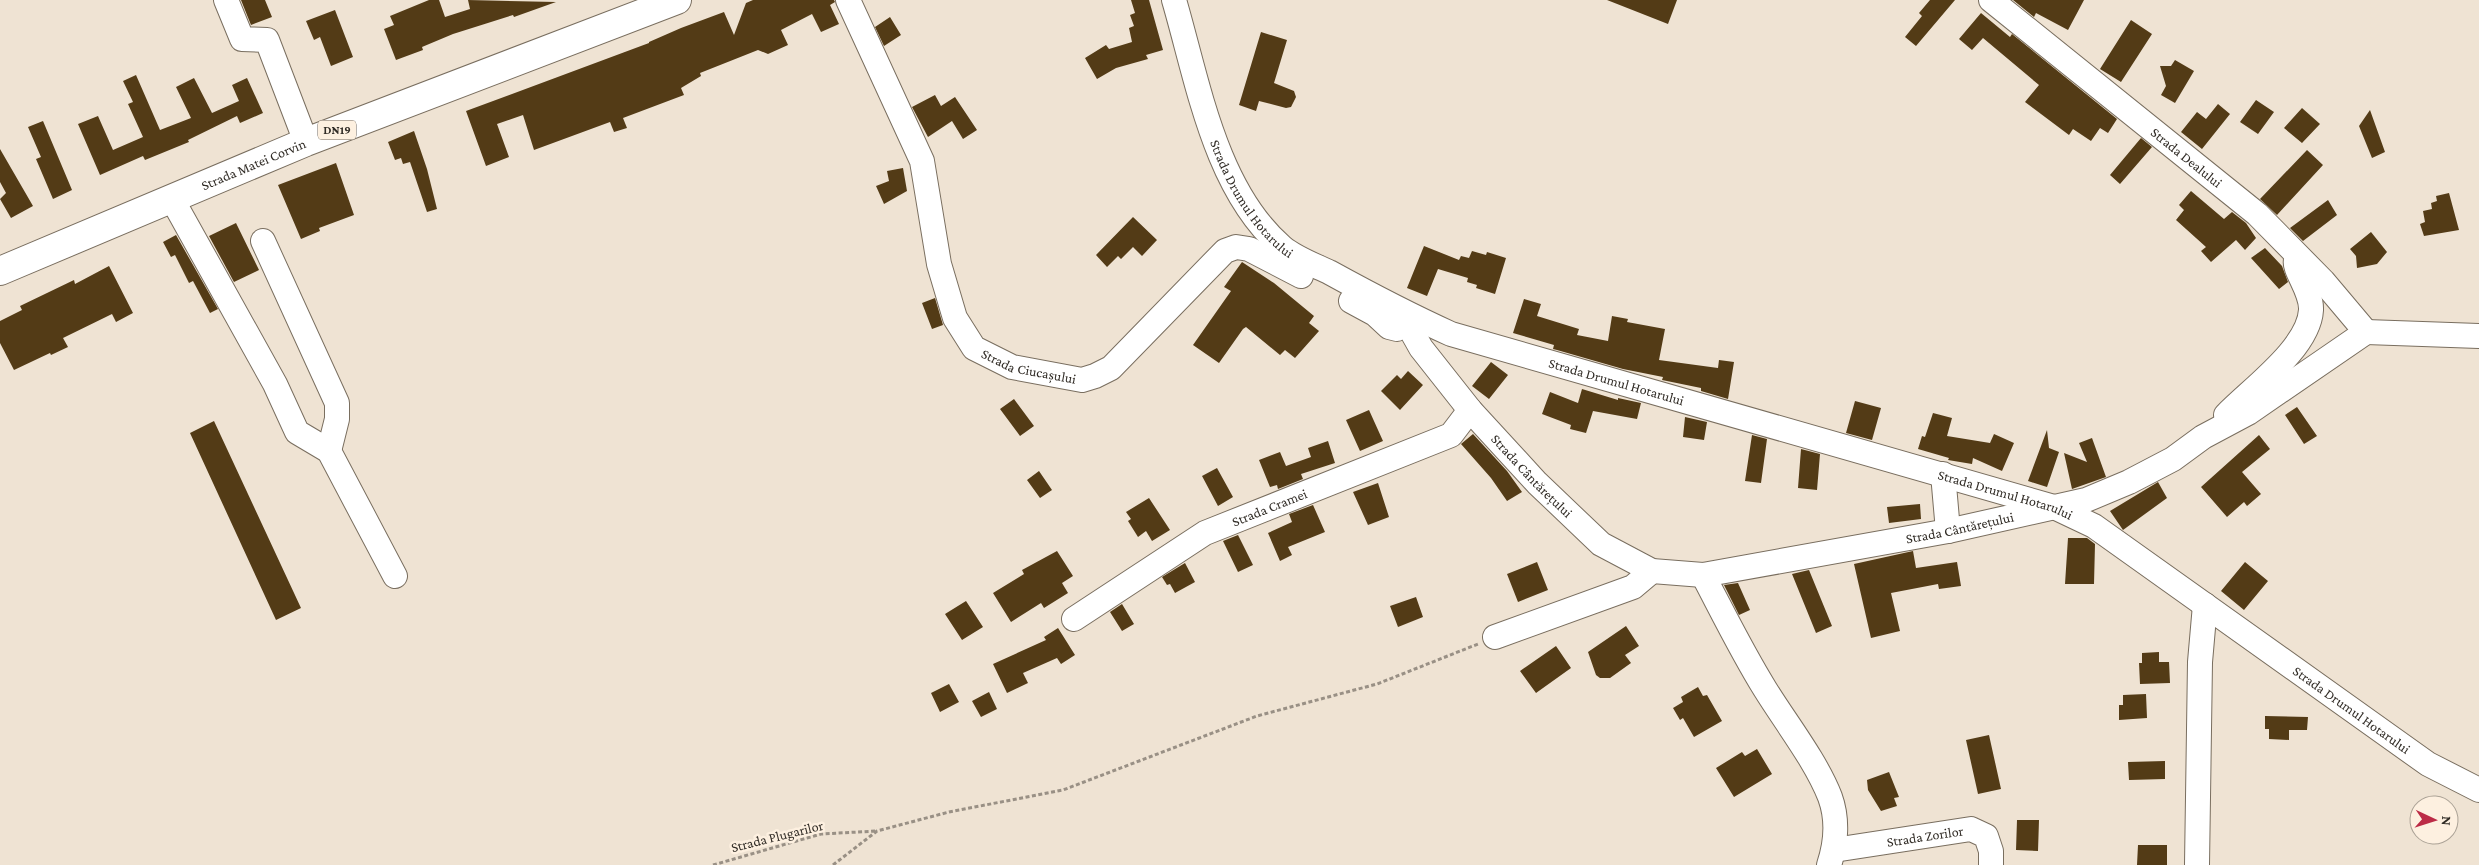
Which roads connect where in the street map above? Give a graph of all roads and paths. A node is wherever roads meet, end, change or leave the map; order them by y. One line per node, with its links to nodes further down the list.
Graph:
1 (226, 0): 6 (street)
2 (677, 0): 6 (main road, Strada Matei Corvin / DN19)
3 (848, 0): 11 (street, Strada Ciucașului)
4 (1174, 0): 11 (street, Strada Drumul Hotarului)
5 (1991, 0): 9 (street, Strada Dealului)
6 (306, 142): 7 (main road, Strada Matei Corvin / DN19)
7 (172, 199): 10 (main road, Strada Matei Corvin / DN19); 16 (street)
8 (263, 241): 16 (street)
9 (2299, 257): 12 (street, Strada Dealului); 15 (street, Strada Cântărețului)
10 (0, 271)
11 (1409, 315): 14 (street, Strada Cântărețului); 17 (street, Strada Drumul Hotarului)
12 (2366, 332): 13 (street); 15 (street, Strada Cântărețului)
13 (2479, 336)
14 (1470, 410): 20 (street, Strada Cântărețului); 24 (street, Strada Cramei)
15 (2203, 437): 18 (street, Strada Cântărețului)
16 (330, 451): 22 (street)
17 (1943, 474): 18 (street, Strada Drumul Hotarului); 19 (street)
18 (2054, 507): 19 (street, Strada Cântărețului); 23 (street, Strada Drumul Hotarului)
19 (1948, 531): 21 (street, Strada Cântărețului)
20 (1652, 571): 21 (street, Strada Cântărețului); 25 (street)
21 (1703, 575): 28 (street)
22 (395, 576)
23 (2205, 605): 26 (street, Strada Drumul Hotarului); 32 (street)
24 (1074, 619)
25 (1495, 637): 27 (path)
26 (2479, 790)
27 (877, 831): 29 (path, Strada Plugarilor); 30 (path)
28 (1832, 858): 31 (street, Strada Zorilor)
29 (713, 865)
30 (833, 865)
31 (1991, 865)
32 (2197, 865)

